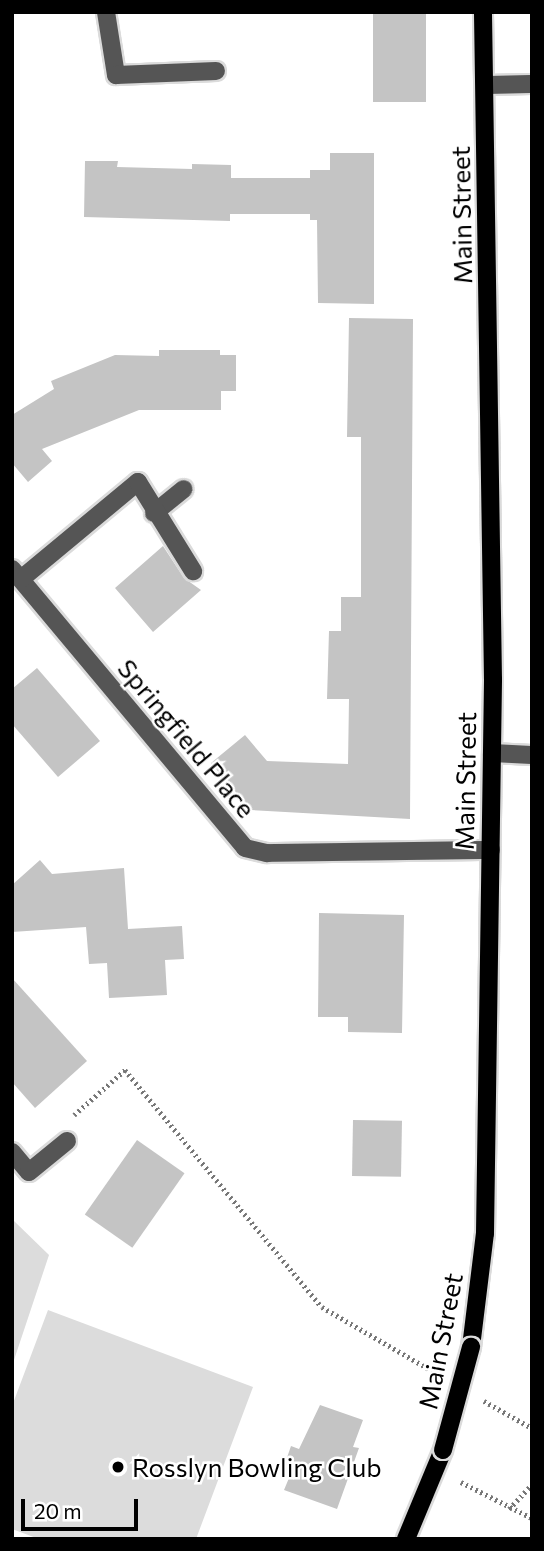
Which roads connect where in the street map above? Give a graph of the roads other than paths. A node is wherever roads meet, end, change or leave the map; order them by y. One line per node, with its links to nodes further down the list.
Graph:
1 (106, 12): 3 (street)
2 (484, 12): 5 (main road, Main Street)
3 (216, 71)
4 (532, 84): 5 (street)
5 (485, 85): 10 (main road, Main Street)
6 (184, 489): 7 (street)
7 (154, 513): 8 (street); 9 (street)
8 (193, 571)
9 (16, 574): 12 (street, Springfield Place)
10 (492, 753): 11 (street); 12 (main road, Main Street)
11 (532, 755)
12 (491, 850): 15 (main road, Main Street, bridge)
13 (67, 1141): 14 (street)
14 (12, 1152)
15 (407, 1539)

